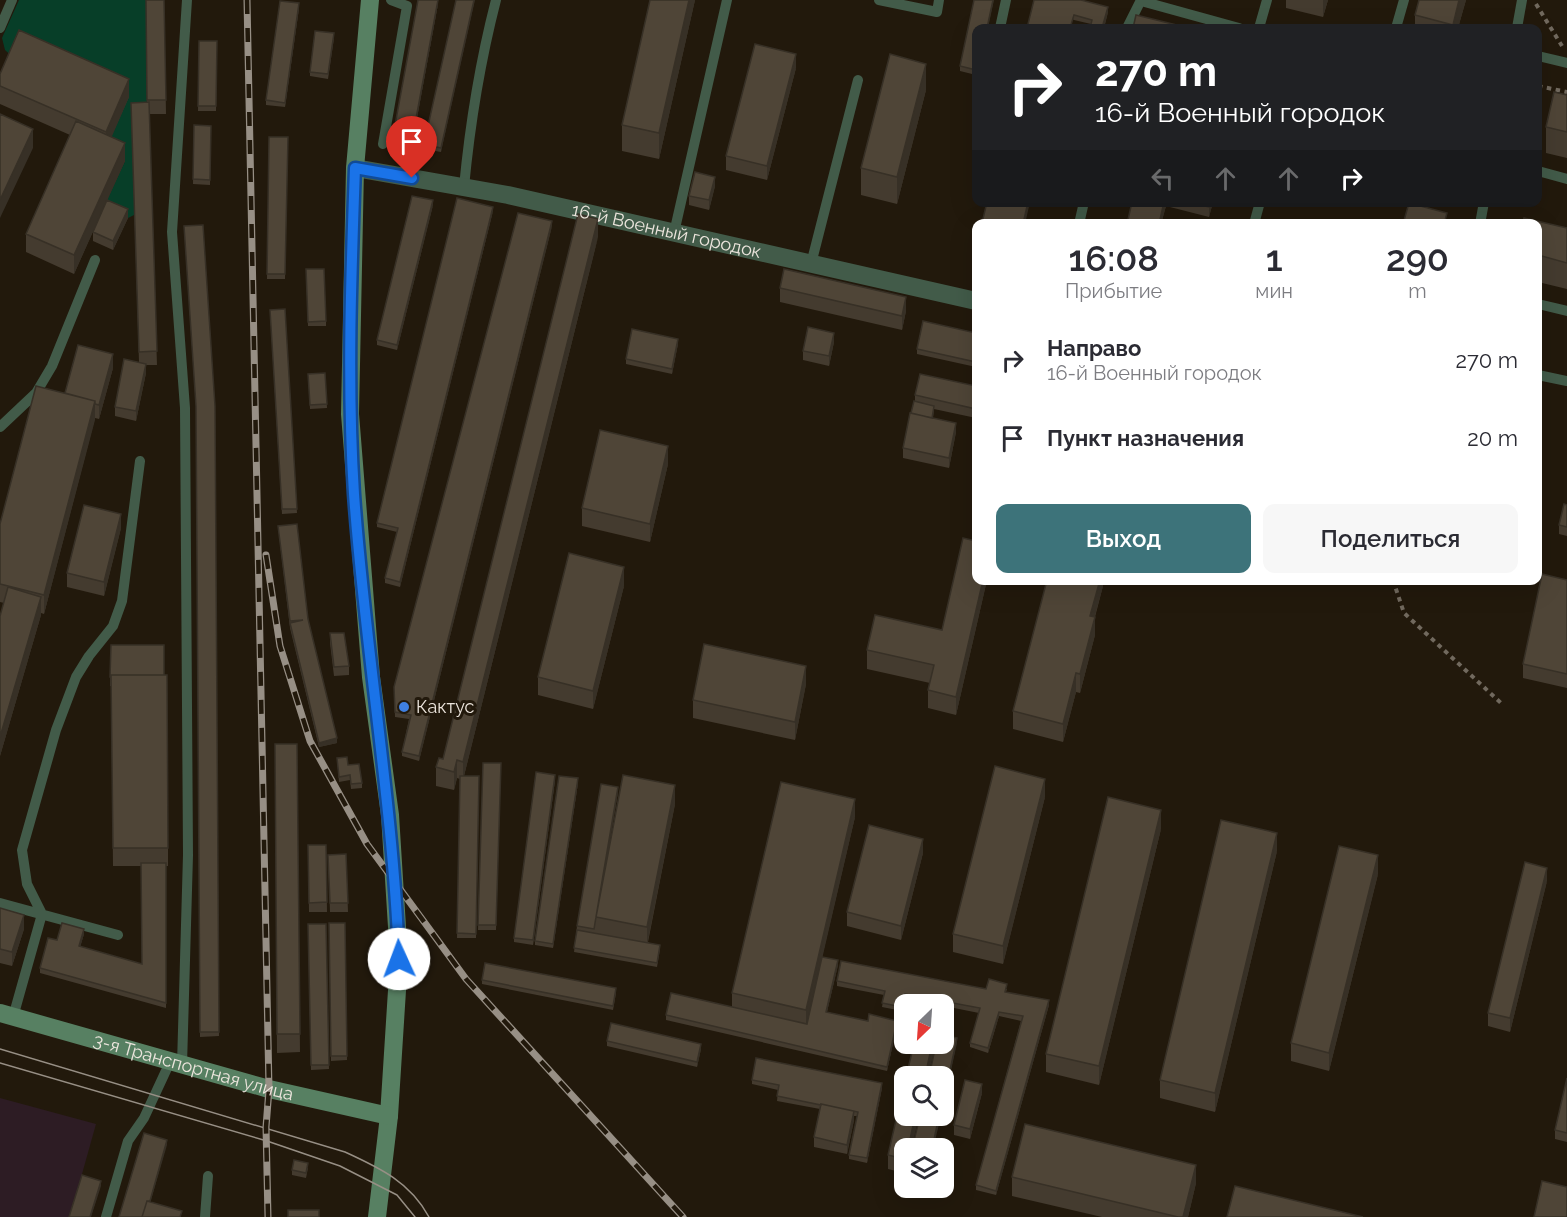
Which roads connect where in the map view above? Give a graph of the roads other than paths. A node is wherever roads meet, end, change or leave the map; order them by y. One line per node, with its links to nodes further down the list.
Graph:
1 (12, 0): 20 (lane)
2 (187, 0): 43 (lane)
3 (370, 0): 25 (main road)
4 (391, 0): 24 (lane)
5 (496, 0): 28 (lane)
6 (728, 0): 29 (lane)
7 (879, 0): 8 (lane)
8 (939, 0)
9 (1006, 0): 14 (lane)
10 (1267, 0): 17 (lane)
11 (1404, 0): 18 (lane)
12 (1522, 0): 19 (lane)
13 (1141, 1): 15 (lane); 16 (lane)
14 (1001, 24)
15 (1129, 24)
16 (1224, 24)
17 (1260, 24)
18 (1397, 24)
19 (1517, 24)
20 (0, 28)
21 (1542, 57): 22 (lane)
22 (1567, 63)
23 (858, 80): 31 (lane)
24 (383, 144)
25 (355, 168): 28 (street, 16-й Военный городок); 44 (main road)
26 (1542, 172): 27 (lane)
27 (1567, 179)
28 (464, 187): 29 (street, 16-й Военный городок)
29 (674, 233): 31 (street, 16-й Военный городок)
30 (95, 260): 37 (lane)
31 (811, 264): 32 (street, 16-й Военный городок)
32 (972, 300)
33 (1542, 305): 34 (lane)
34 (1567, 311)
35 (1542, 376): 36 (lane)
36 (1567, 381)
37 (0, 427)
38 (140, 461): 40 (lane)
39 (0, 903): 40 (lane)
40 (42, 914): 41 (lane); 42 (lane)
41 (118, 935)
42 (7, 1015): 43 (main road, 3-я Транспортная улица)
43 (176, 1064): 44 (main road, 3-я Транспортная улица); 46 (lane)
44 (389, 1116): 48 (main road)
45 (208, 1176): 47 (lane)
46 (106, 1217)
47 (205, 1217)
48 (377, 1217)

